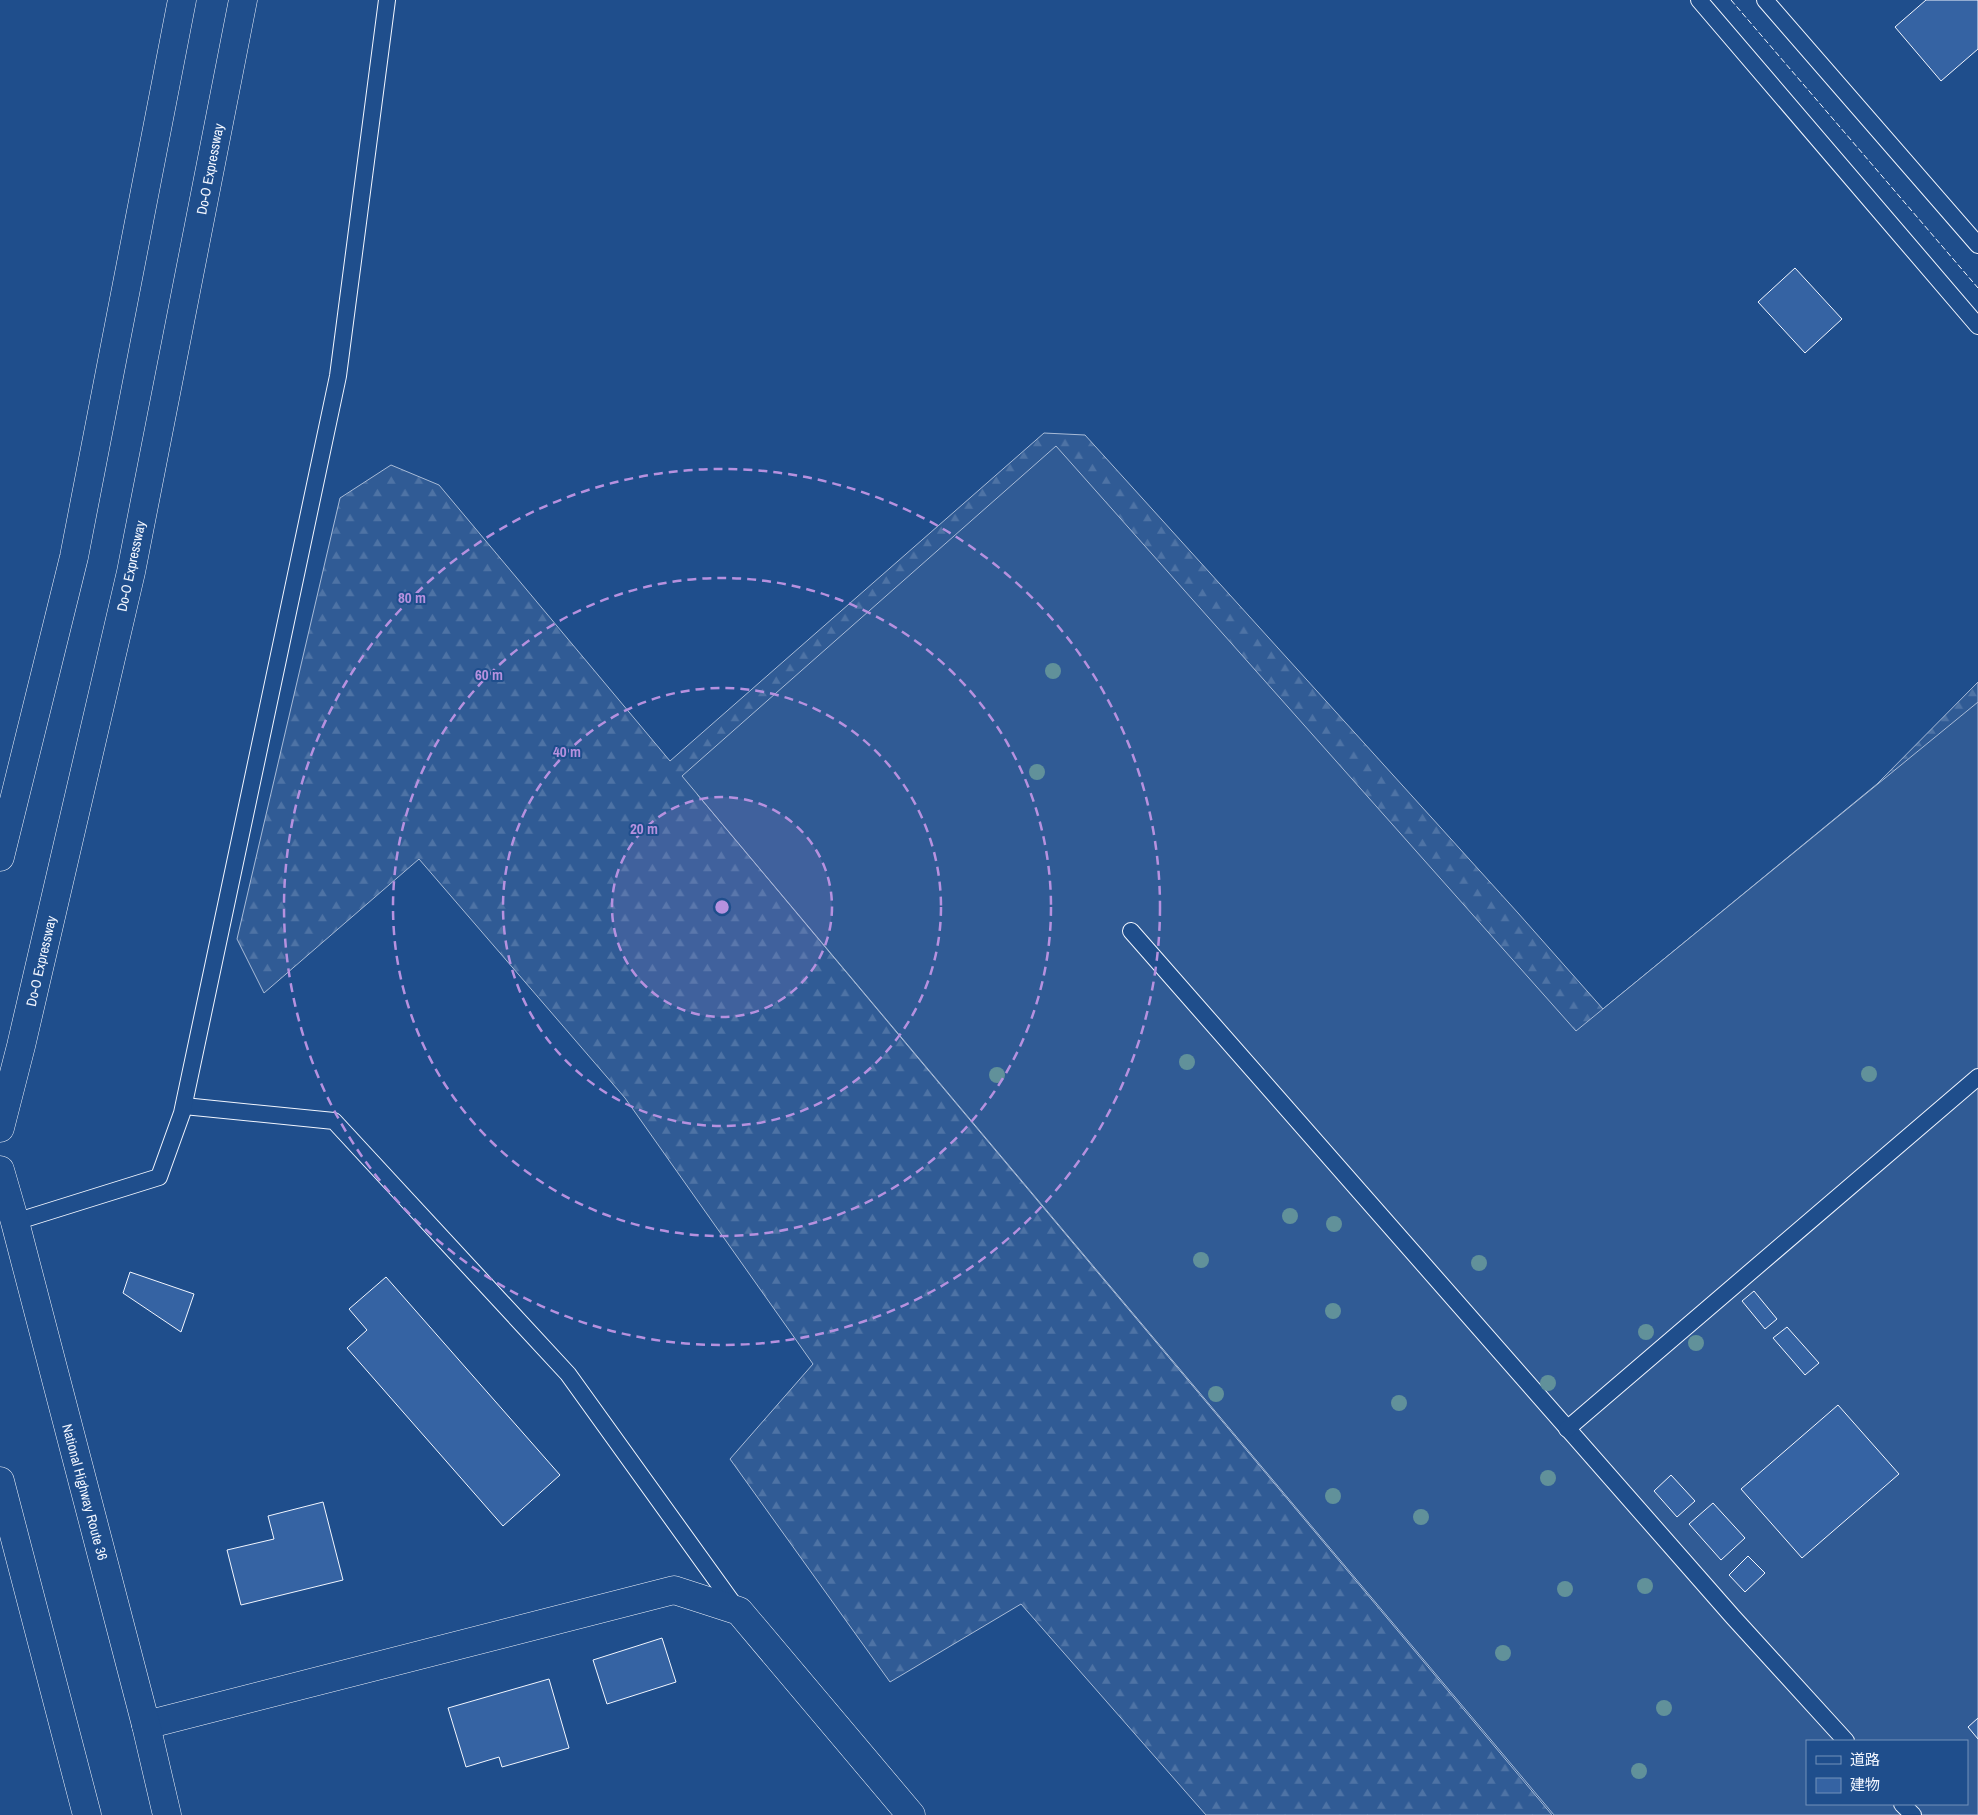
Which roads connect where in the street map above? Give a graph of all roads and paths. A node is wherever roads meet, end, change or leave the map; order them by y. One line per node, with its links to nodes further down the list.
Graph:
1 (182, 0): 8 (main road)
2 (243, 0): 12 (main road, Do-O Expressway)
3 (387, 0): 11 (lane)
4 (1699, 0): 7 (lane)
5 (1765, 0): 6 (lane)
6 (1978, 246)
7 (1978, 326)
8 (0, 858)
9 (1131, 931): 15 (lane)
10 (1978, 1077): 15 (lane)
11 (184, 1106): 14 (lane); 17 (lane)
12 (0, 1128)
13 (0, 1170): 14 (main road, National Highway Route 36)
14 (15, 1222): 18 (main road, National Highway Route 36)
15 (1567, 1429): 19 (lane)
16 (0, 1481): 21 (main road)
17 (739, 1611): 18 (main road); 23 (main road)
18 (146, 1725): 22 (main road, National Highway Route 36)
19 (1845, 1740)
20 (1903, 1805): 24 (lane)
21 (87, 1815)
22 (167, 1815)
23 (911, 1815)
24 (1912, 1815)

